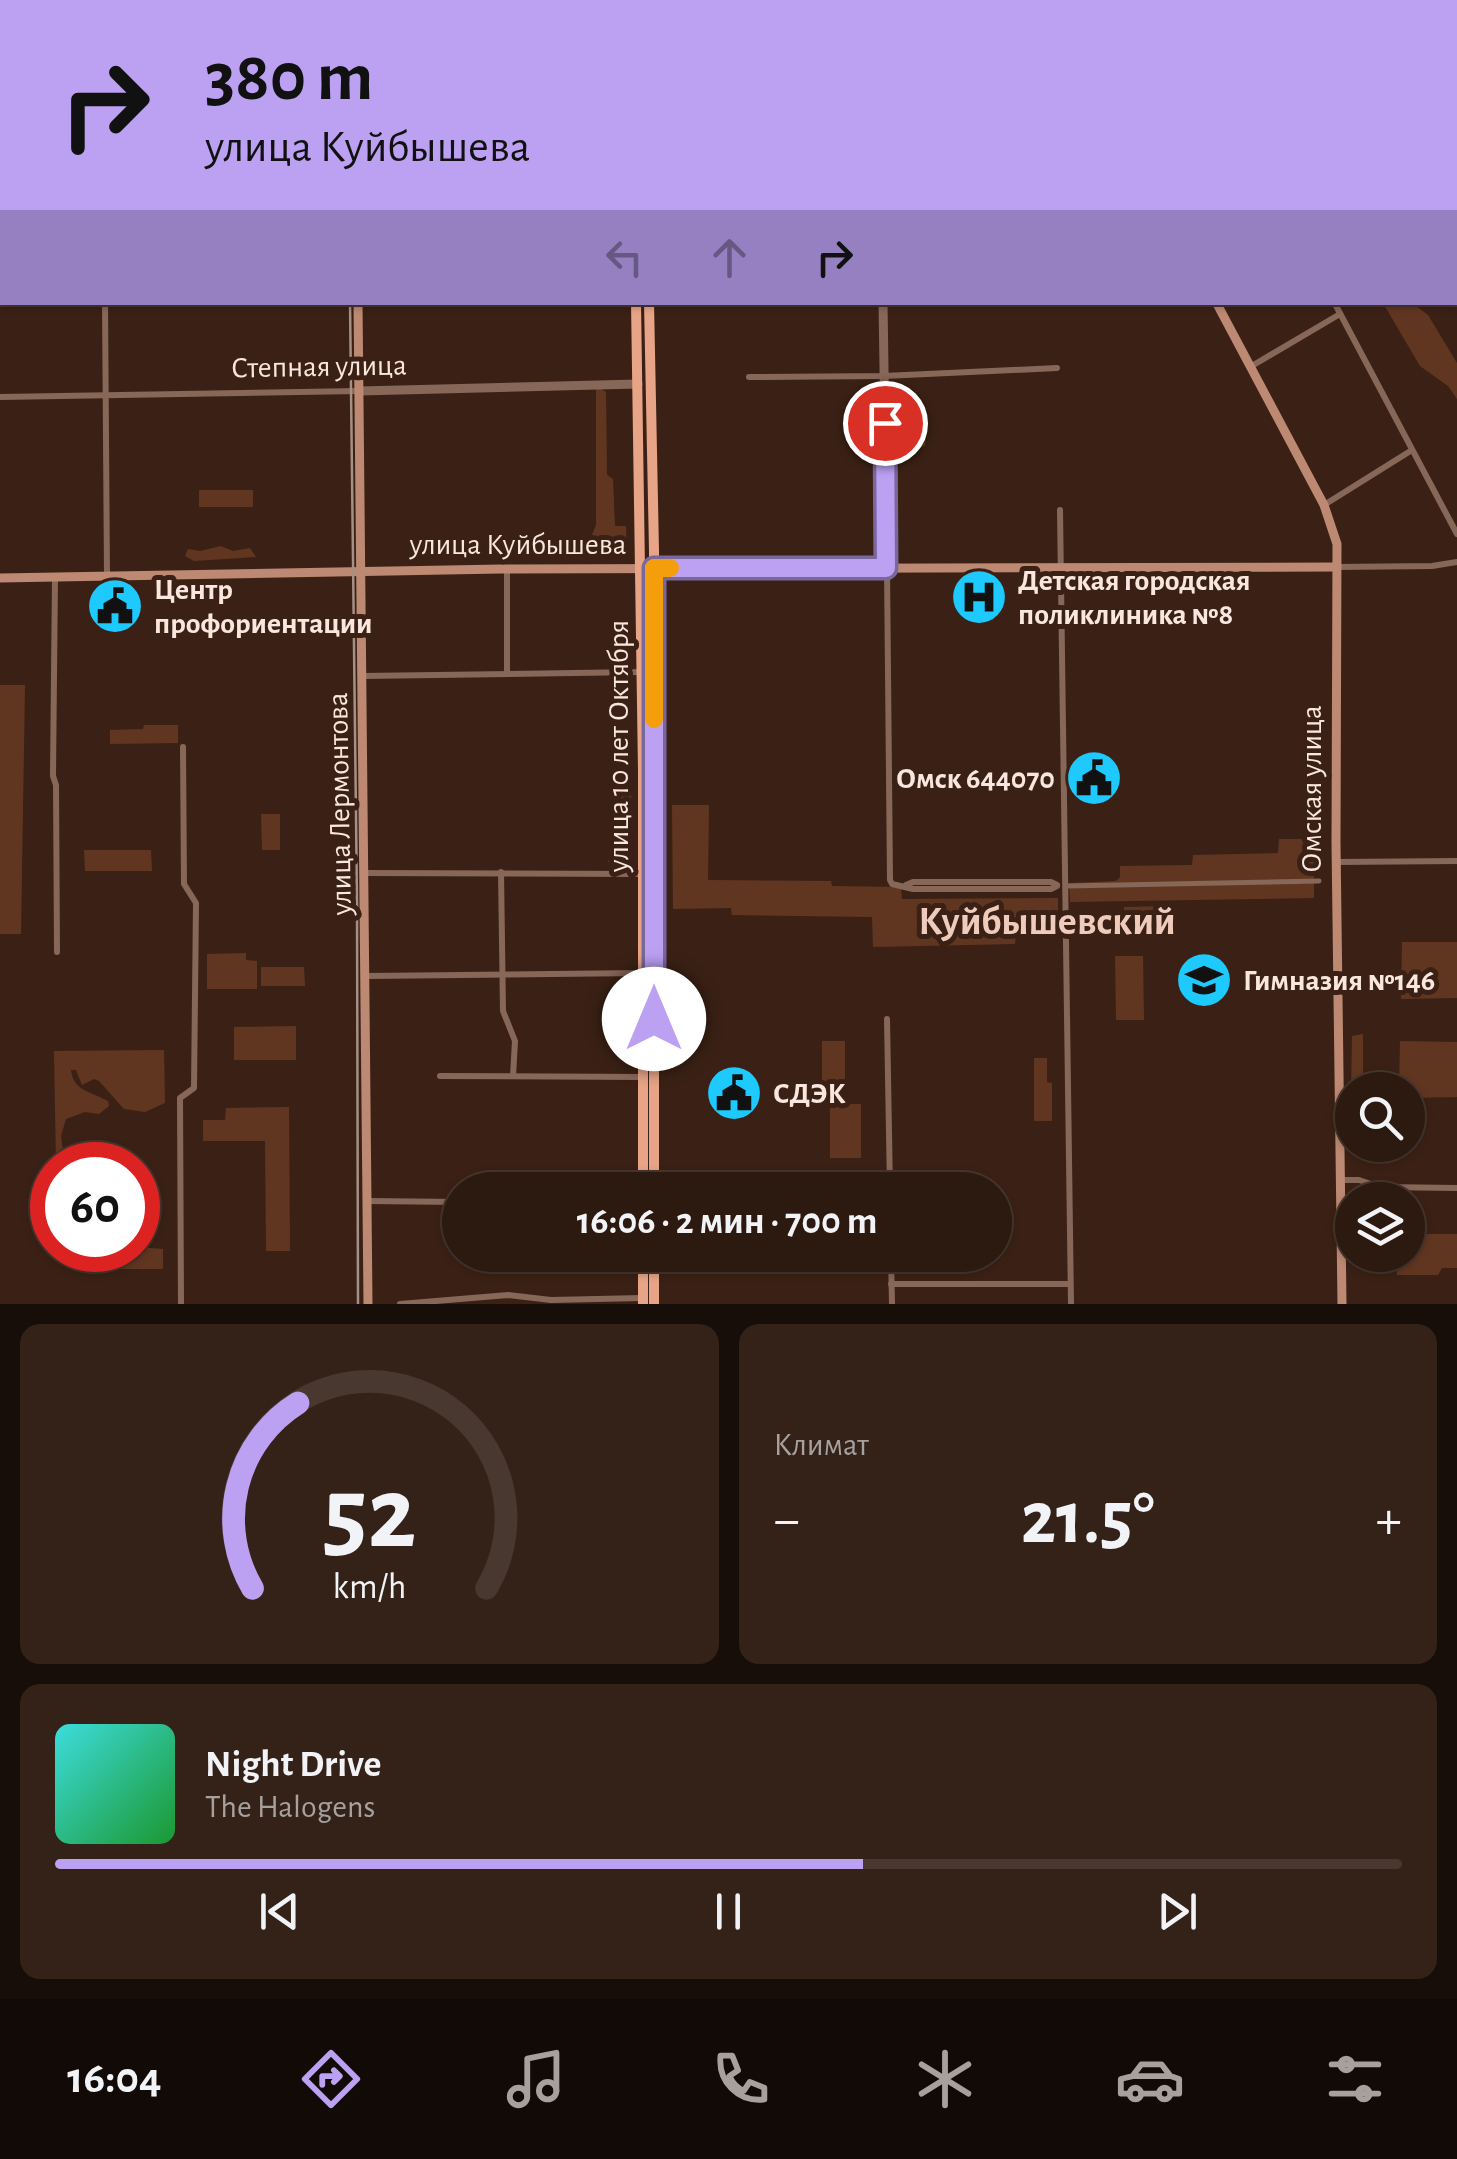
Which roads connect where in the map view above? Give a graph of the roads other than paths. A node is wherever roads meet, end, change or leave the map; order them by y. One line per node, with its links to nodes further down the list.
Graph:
1 (105, 305): 15 (street)
2 (358, 305): 14 (main road, улица Лермонтова)
3 (636, 305): 13 (main road, улица 10 лет Октября)
4 (649, 305): 26 (main road, улица 10 лет Октября)
5 (883, 305): 11 (street)
6 (1218, 305): 9 (main road, Омская улица)
7 (1336, 305): 8 (street)
8 (1340, 314): 9 (street); 17 (street)
9 (1250, 366): 18 (main road, Омская улица)
10 (1057, 368): 11 (street)
11 (884, 376): 12 (street); 27 (street)
12 (748, 377)
13 (638, 384): 14 (street, Степная улица); 25 (main road, улица 10 лет Октября)
14 (360, 391): 15 (street, Степная улица); 28 (main road, улица Лермонтова)
15 (107, 396): 16 (street, Степная улица); 29 (street)
16 (0, 397)
17 (1412, 450): 18 (street); 20 (street)
18 (1324, 506): 23 (main road, Омская улица)
19 (1060, 510): 22 (street)
20 (1457, 534)
21 (1457, 562): 23 (street, улица Куйбышева)
22 (1061, 566): 23 (main road, улица Куйбышева); 27 (main road, улица Куйбышева); 42 (street)
23 (1337, 567): 37 (main road, Омская улица)
24 (507, 568): 25 (main road, улица Куйбышева); 28 (main road, улица Куйбышева); 32 (street)
25 (642, 568): 26 (main road, улица Куйбышева); 33 (main road, улица 10 лет Октября)
26 (654, 568): 27 (main road, улица Куйбышева); 52 (main road, улица 10 лет Октября)
27 (886, 568): 42 (street)
28 (361, 570): 29 (main road, улица Куйбышева); 34 (main road, улица Лермонтова)
29 (107, 576): 30 (main road, улица Куйбышева)
30 (55, 577): 31 (main road, улица Куйбышева); 43 (street)
31 (0, 578)
32 (507, 672): 33 (street); 34 (street)
33 (643, 672): 40 (main road, улица 10 лет Октября)
34 (362, 676): 39 (main road, улица Лермонтова)
35 (183, 747): 65 (street)
36 (1457, 861): 37 (street)
37 (1336, 862): 54 (main road, Омская улица)
38 (502, 872): 39 (street); 40 (street); 45 (street)
39 (364, 873): 46 (main road, улица Лермонтова)
40 (643, 874): 44 (main road, улица 10 лет Октября)
41 (1319, 881): 42 (street)
42 (1061, 886): 62 (street)
43 (57, 952)
44 (643, 973): 45 (street); 50 (main road, улица 10 лет Октября)
45 (503, 974): 46 (street); 49 (street)
46 (366, 976): 56 (main road, улица Лермонтова)
47 (886, 1019): 53 (street)
48 (440, 1076): 49 (street)
49 (514, 1076): 50 (street)
50 (644, 1077): 51 (main road, улица 10 лет Октября)
51 (643, 1172)
52 (654, 1172)
53 (890, 1172)
54 (1341, 1180): 55 (street); 70 (main road, Омская улица)
55 (1457, 1188)
56 (368, 1201): 57 (street); 66 (main road, улица Лермонтова)
57 (442, 1202)
58 (644, 1272): 64 (main road)
59 (651, 1272): 64 (main road)
60 (891, 1272): 61 (street)
61 (891, 1284): 62 (street); 68 (street)
62 (1070, 1284): 69 (street)
63 (527, 1301): 64 (street); 67 (street)
64 (647, 1302)
65 (181, 1304)
66 (368, 1304)
67 (400, 1304)
68 (892, 1304)
69 (1071, 1304)
70 (1342, 1304)

